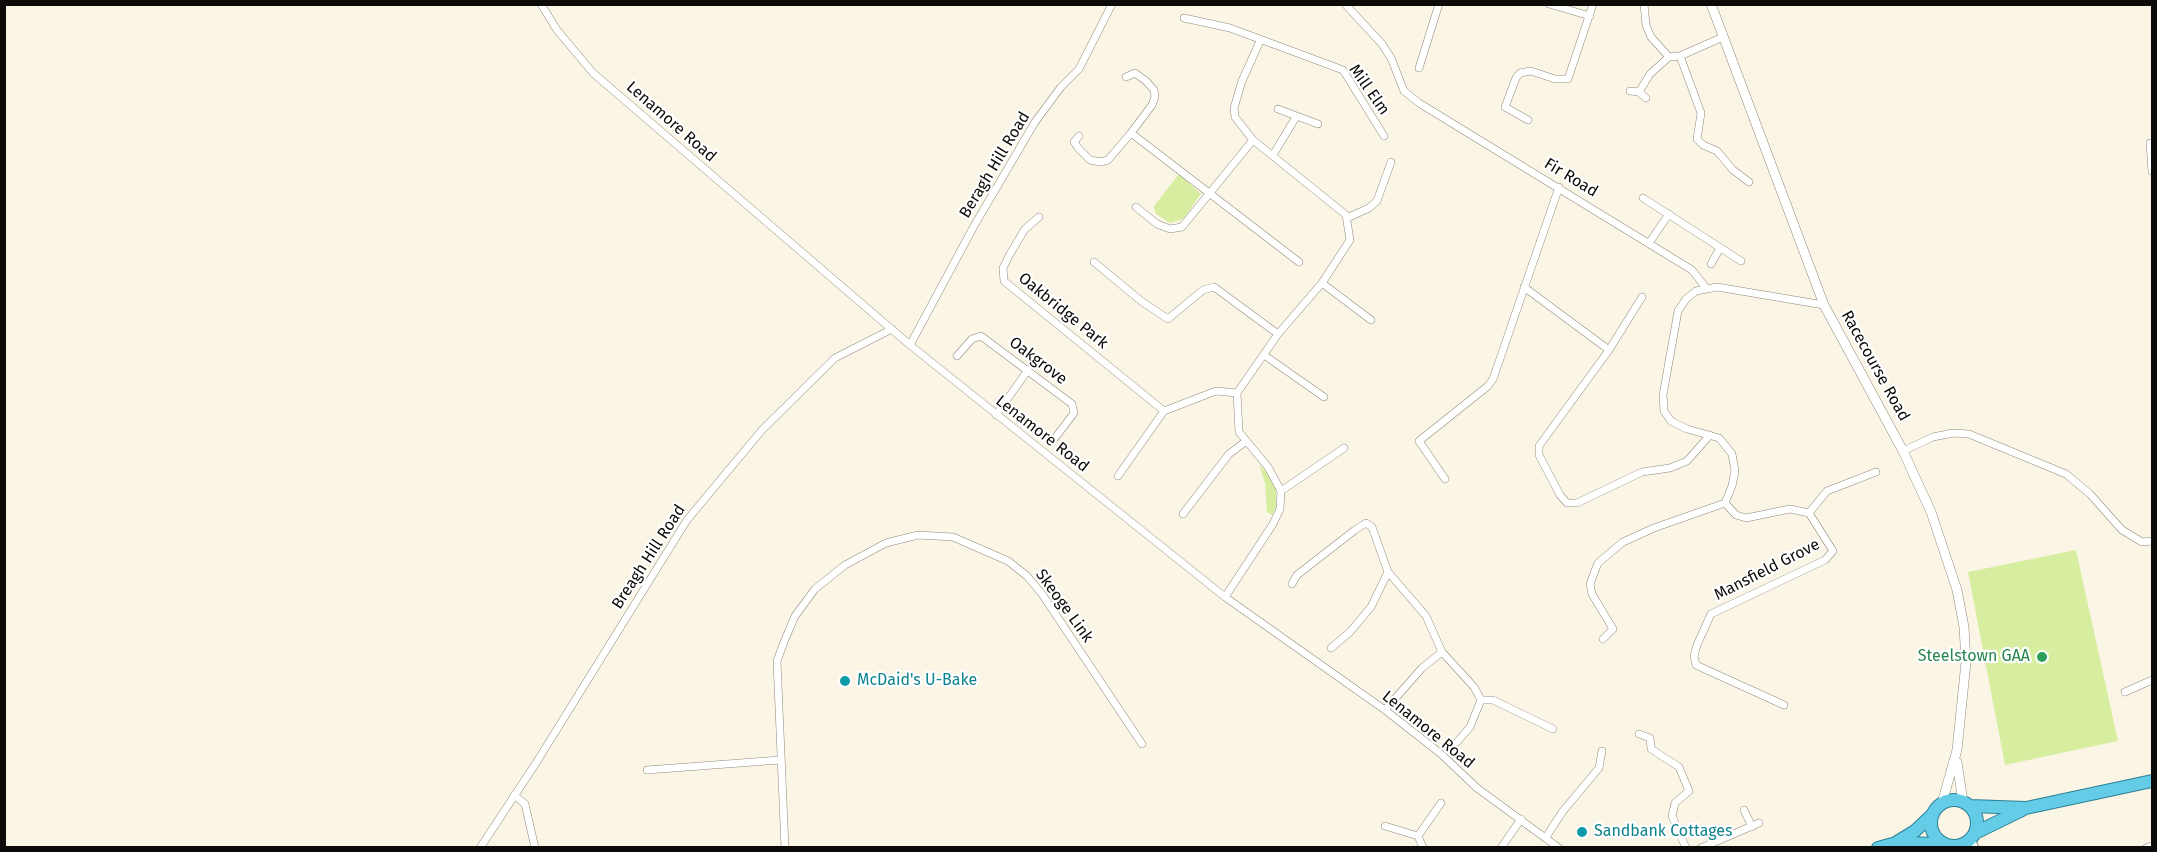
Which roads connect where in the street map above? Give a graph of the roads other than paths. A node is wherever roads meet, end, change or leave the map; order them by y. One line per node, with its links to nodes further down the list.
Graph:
1 (541, 4): 52 (street, Lenamore Road)
2 (1112, 4): 54 (street, Beragh Hill Road)
3 (1345, 4): 33 (street, Fir Road)
4 (1439, 4): 15 (street)
5 (1549, 4): 9 (street)
6 (1593, 4): 9 (street)
7 (1644, 4): 14 (street)
8 (1712, 4): 11 (street, Racecourse Road)
9 (1590, 16): 22 (street)
10 (1184, 18): 12 (street, Mill Elm)
11 (1723, 37): 13 (street); 50 (street, Racecourse Road)
12 (1260, 41): 26 (street, Mill Elm); 27 (street)
13 (1680, 56): 14 (street); 32 (street)
14 (1669, 57): 18 (street)
15 (1419, 68)
16 (1126, 77): 24 (street)
17 (1630, 91): 18 (street)
18 (1639, 92): 19 (street)
19 (1646, 98)
20 (1278, 109): 21 (street)
21 (1296, 117): 23 (street); 29 (street)
22 (1528, 120)
23 (1318, 124)
24 (1131, 133): 25 (street); 34 (street)
25 (1079, 136)
26 (1384, 136)
27 (1252, 140): 29 (street); 34 (street)
28 (2150, 143): 31 (street)
29 (1273, 155): 39 (street)
30 (1392, 162): 39 (street)
31 (2152, 171)
32 (1749, 182)
33 (1558, 187): 40 (street, Fir Road); 47 (street)
34 (1209, 192): 36 (street); 44 (street)
35 (1643, 198): 37 (street)
36 (1136, 207)
37 (1669, 214): 40 (street); 41 (street)
38 (1039, 217): 61 (street, Oakbridge Park)
39 (1347, 218): 46 (street)
40 (1649, 243): 48 (street, Fir Road)
41 (1720, 248): 42 (street); 45 (street)
42 (1741, 261)
43 (1094, 262): 53 (street)
44 (1299, 262)
45 (1711, 264)
46 (1322, 283): 51 (street); 53 (street)
47 (1524, 287): 55 (street); 70 (street)
48 (1706, 288): 50 (street); 63 (street)
49 (1642, 297): 55 (street)
50 (1824, 305): 67 (street, Racecourse Road)
51 (1371, 320)
52 (892, 329): 54 (street, Lenamore Road); 96 (street, Breagh Hill Road)
53 (1278, 334): 56 (street)
54 (910, 345): 62 (street, Lenamore Road)
55 (1609, 350): 63 (street)
56 (1264, 355): 59 (street); 60 (street)
57 (957, 356): 58 (street, Oakgrove)
58 (1028, 370): 62 (street); 64 (street, Oakgrove)
59 (1237, 393): 61 (street); 65 (street)
60 (1324, 397)
61 (1164, 411): 69 (street)
62 (996, 415): 78 (street, Lenamore Road)
63 (1710, 435): 72 (street)
64 (1055, 438)
65 (1245, 442): 71 (street); 74 (street)
66 (1344, 448): 71 (street)
67 (1903, 451): 75 (street); 91 (street, Racecourse Road)
68 (1876, 472): 73 (street, Mansfield Grove)
69 (1119, 476)
70 (1445, 479)
71 (1281, 491): 78 (street)
72 (1725, 503): 73 (street, Mansfield Grove); 79 (street)
73 (1809, 513): 85 (street, Mansfield Grove)
74 (1183, 514)
75 (2152, 541)
76 (1388, 572): 77 (street); 80 (street); 81 (street)
77 (1292, 584)
78 (1225, 597): 86 (street, Lenamore Road)
79 (1603, 639)
80 (1331, 648)
81 (1442, 652): 84 (street); 86 (street)
82 (2152, 680): 83 (street)
83 (2125, 692)
84 (1481, 700): 87 (street); 89 (street)
85 (1784, 705)
86 (1385, 710): 103 (street, Lenamore Road)
87 (1553, 729)
88 (1639, 734): 119 (street)
89 (1457, 742)
90 (1142, 744): 93 (street, Skeoge Link)
91 (1957, 750): 98 (street, Racecourse Road); 99 (street, Racecourse Road)
92 (1602, 751): 108 (street)
93 (780, 760): 94 (street); 115 (street, Skeoge Link)
94 (647, 770)
95 (2152, 781): 100 (highway)
96 (514, 795): 113 (street); 114 (street, Breagh Hill Road)
97 (1441, 803): 107 (street)
98 (1942, 804): 99 (highway); 102 (highway)
99 (1966, 804): 100 (highway); 109 (highway)
100 (2026, 808): 109 (highway)
101 (1744, 810): 106 (street)
102 (1933, 814): 110 (highway); 111 (highway)
103 (1521, 819): 108 (street, Lenamore Road); 117 (street)
104 (1759, 823): 106 (street)
105 (1385, 825): 107 (street)
106 (1752, 826): 120 (street)
107 (1418, 836): 116 (street)
108 (1546, 837): 118 (street, Lenamore Road)
109 (1973, 840): 111 (highway)
110 (1896, 843): 111 (highway); 121 (highway)
111 (1949, 846)
112 (2152, 846): 122 (street)
113 (534, 847)
114 (480, 848)
115 (785, 848)
116 (1423, 848)
117 (1501, 848)
118 (1559, 848)
119 (1686, 848)
120 (1701, 848)
121 (1878, 848)
122 (2146, 848)

